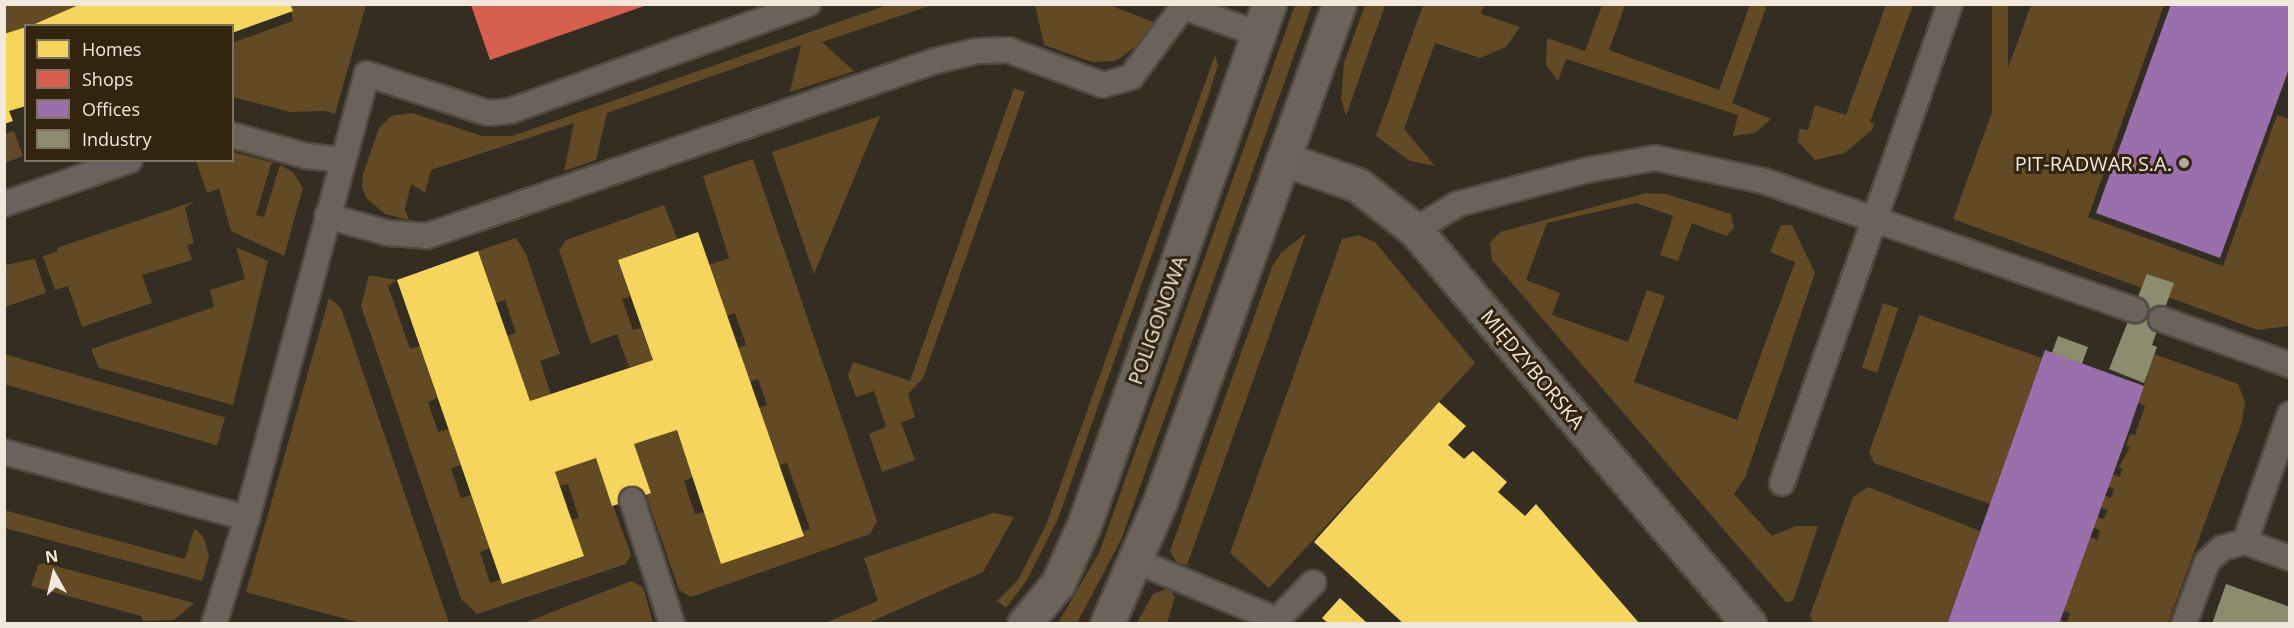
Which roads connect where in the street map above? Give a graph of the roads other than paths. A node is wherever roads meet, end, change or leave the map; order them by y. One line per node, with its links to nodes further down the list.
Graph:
1 (808, 4): 8 (lane)
2 (1339, 4): 7 (street)
3 (1950, 4): 12 (lane)
4 (1180, 6): 5 (lane); 11 (lane)
5 (1264, 19): 29 (street, POLIGONOWA)
6 (234, 136): 8 (lane)
7 (1283, 159): 13 (street, MIĘDZYBORSKA); 24 (street)
8 (342, 160): 11 (lane)
9 (124, 162): 10 (lane)
10 (4, 204)
11 (327, 216): 21 (lane)
12 (1876, 217): 13 (lane); 14 (lane); 19 (lane)
13 (1415, 230): 31 (street, MIĘDZYBORSKA)
14 (2135, 310)
15 (2161, 319): 16 (lane)
16 (2289, 365)
17 (2289, 414): 22 (lane)
18 (4, 452): 21 (lane)
19 (1782, 483)
20 (632, 500): 28 (lane)
21 (247, 518): 27 (lane)
22 (2245, 542): 23 (lane); 32 (lane)
23 (2289, 558)
24 (1136, 561): 26 (lane); 30 (street)
25 (1313, 583): 26 (lane)
26 (1275, 622)
27 (214, 624)
28 (672, 624)
29 (1024, 624)
30 (1107, 624)
31 (1749, 624)
32 (2184, 624)

